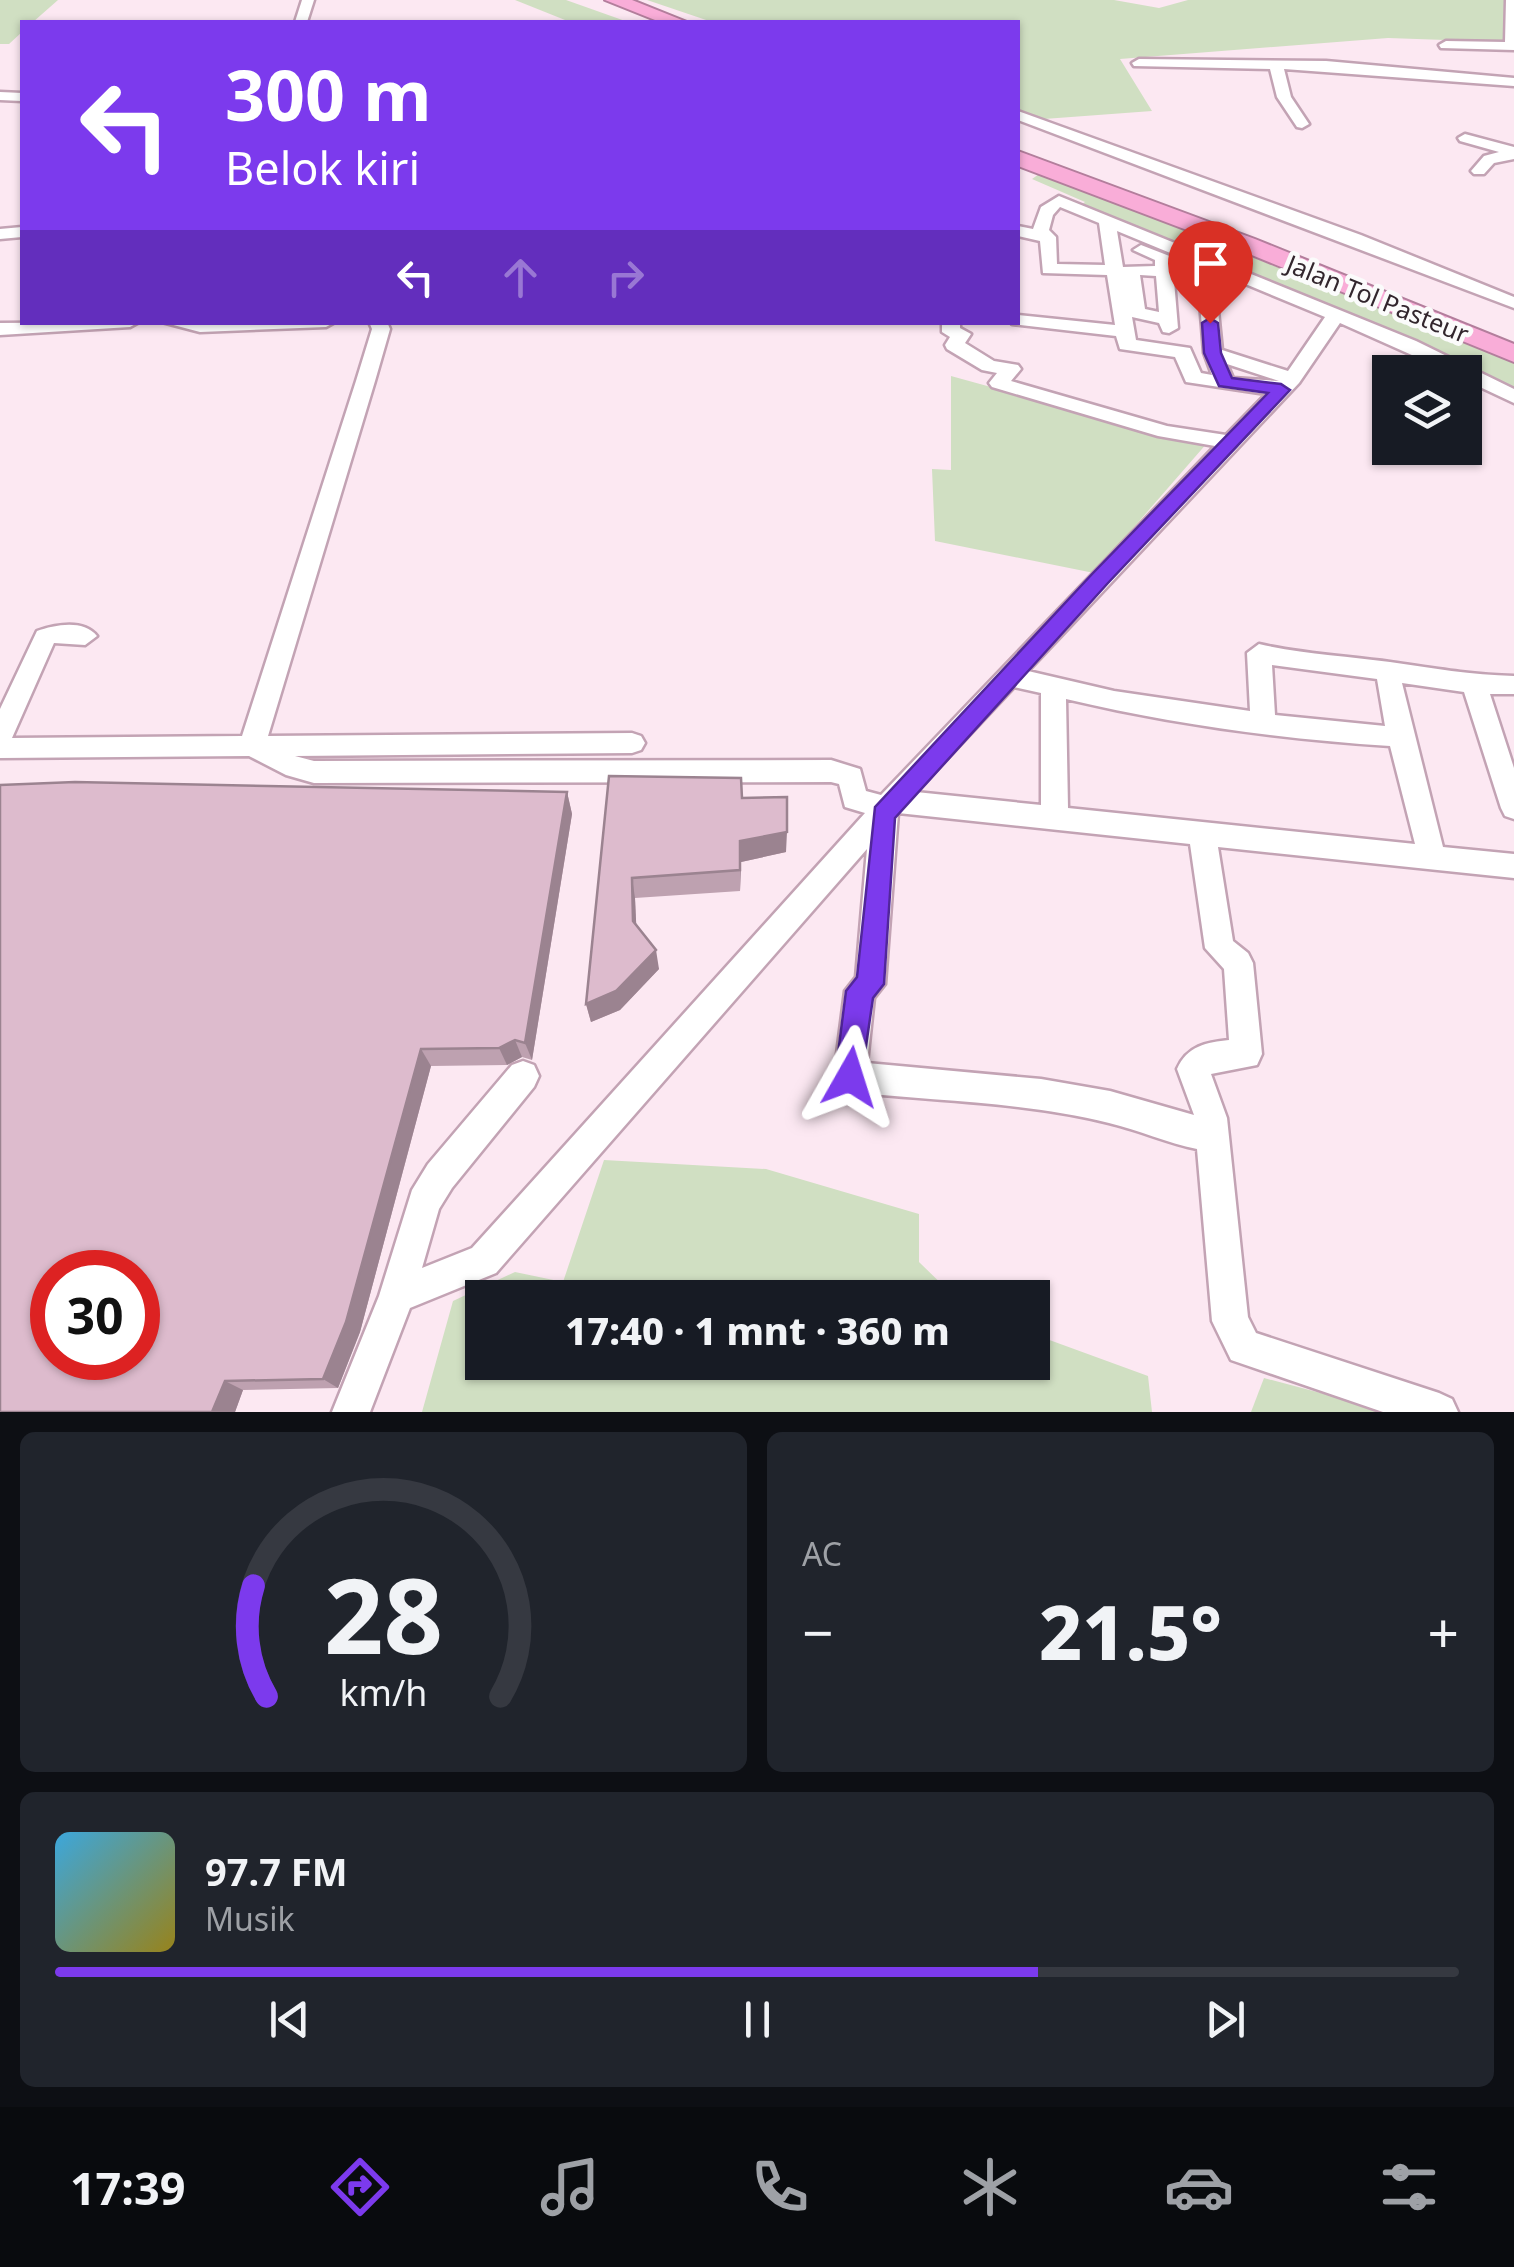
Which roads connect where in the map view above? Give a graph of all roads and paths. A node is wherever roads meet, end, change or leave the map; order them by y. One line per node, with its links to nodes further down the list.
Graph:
1 (1512, 0): 5 (street)
2 (606, 3): 3 (highway); 4 (highway)
3 (640, 20)
4 (670, 20)
5 (1446, 44)
6 (1140, 64): 7 (street)
7 (1276, 66): 8 (street); 10 (street)
8 (1514, 82)
9 (1020, 116): 24 (street)
10 (1302, 124)
11 (1502, 128): 14 (street)
12 (1464, 138): 14 (street)
13 (1020, 145): 32 (highway, Jalan Tol Pasteur)
14 (1514, 151): 16 (street)
15 (1020, 159): 34 (highway, Jalan Tol Pasteur)
16 (1480, 171)
17 (1108, 221): 18 (street); 20 (street); 22 (street)
18 (1129, 230): 21 (street); 23 (street)
19 (1020, 232): 20 (street)
20 (1041, 236): 22 (street)
21 (1205, 262): 25 (street); 33 (street)
22 (1113, 270): 31 (street)
23 (1163, 271): 23 (street)
24 (1514, 303)
25 (1336, 315): 35 (street); 38 (street)
26 (1020, 320): 31 (street)
27 (65, 325): 30 (street)
28 (380, 325): 51 (street)
29 (951, 325): 40 (street)
30 (0, 328)
31 (1124, 331): 37 (street)
32 (1514, 335)
33 (1213, 353): 37 (street); 38 (street)
34 (1514, 354)
35 (1425, 355)
36 (1482, 381): 39 (street)
37 (1225, 382): 38 (street)
38 (1287, 384): 40 (street)
39 (1514, 397)
40 (1230, 442): 43 (street)
41 (84, 636): 48 (street)
42 (1387, 670): 44 (street); 47 (street); 49 (street)
43 (1008, 676): 46 (street); 53 (street)
44 (1474, 684): 45 (street); 54 (street)
45 (1514, 685)
46 (1053, 686): 47 (street); 55 (street)
47 (1262, 722): 49 (street)
48 (0, 738)
49 (1400, 738): 57 (street)
50 (632, 744): 51 (street)
51 (252, 746): 52 (street); 53 (street)
52 (0, 748)
53 (888, 808): 55 (street); 60 (street); 61 (street)
54 (1514, 808)
55 (1055, 815): 56 (street)
56 (1202, 834): 57 (street); 60 (street)
57 (1432, 856): 58 (street)
58 (1514, 866)
59 (523, 1076): 61 (street)
60 (1212, 1135): 63 (street)
61 (397, 1296): 62 (street)
62 (351, 1412)
63 (1439, 1412)

